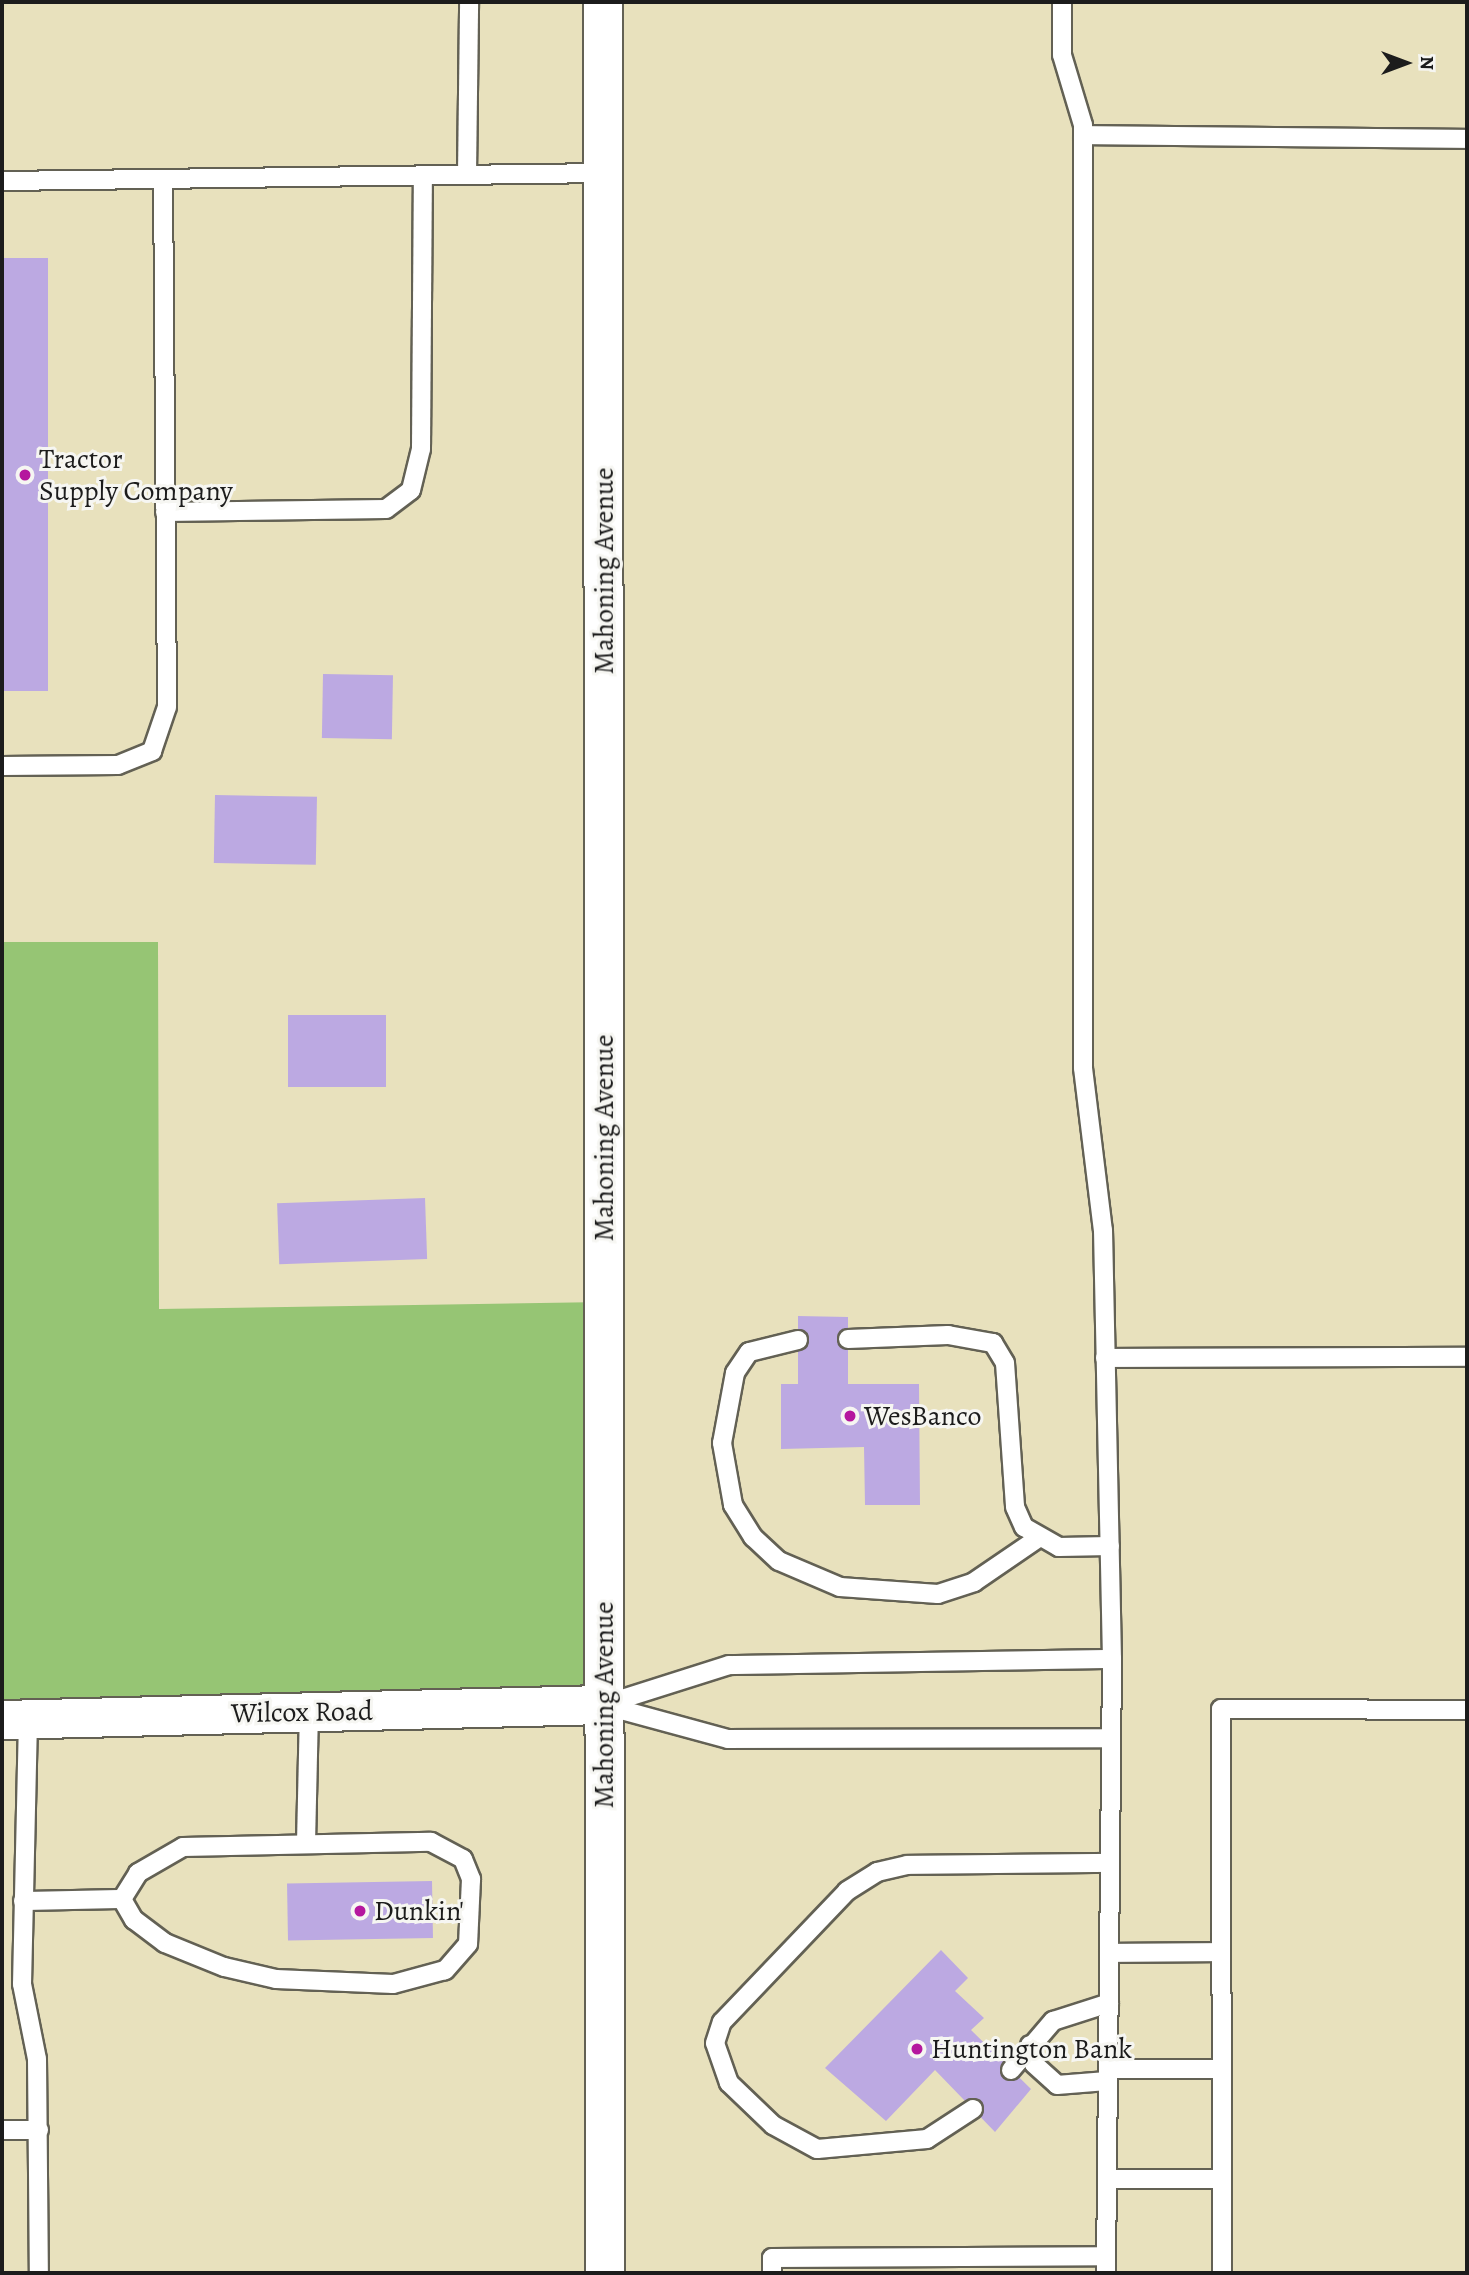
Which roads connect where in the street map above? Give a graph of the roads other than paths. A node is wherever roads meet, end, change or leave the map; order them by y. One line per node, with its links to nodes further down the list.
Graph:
1 (469, 2): 7 (lane)
2 (603, 2): 6 (main road, Mahoning Avenue)
3 (1062, 2): 4 (lane)
4 (1083, 135): 5 (lane); 15 (lane)
5 (1467, 139)
6 (603, 173): 7 (lane); 20 (main road, Mahoning Avenue)
7 (467, 175): 8 (lane)
8 (423, 176): 9 (lane); 11 (lane)
9 (163, 179): 10 (lane); 11 (lane)
10 (2, 181)
11 (165, 512): 12 (lane)
12 (2, 766)
13 (848, 1339): 17 (lane)
14 (798, 1340): 17 (lane)
15 (1105, 1357): 16 (lane); 18 (lane)
16 (1467, 1357)
17 (1037, 1539): 18 (lane)
18 (1110, 1546): 19 (lane)
19 (1112, 1659): 20 (lane); 24 (lane)
20 (603, 1705): 22 (main road, Wilcox Road); 24 (lane); 44 (main road, Mahoning Avenue)
21 (1467, 1710): 29 (lane)
22 (309, 1713): 23 (main road, Wilcox Road); 25 (lane)
23 (15, 1720): 28 (lane)
24 (1111, 1738): 26 (lane)
25 (306, 1843): 27 (lane); 27 (lane)
26 (1110, 1863): 30 (lane); 36 (lane)
27 (121, 1899): 28 (lane)
28 (23, 1901): 38 (lane)
29 (1222, 1952): 30 (lane); 33 (lane)
30 (1109, 1953): 31 (lane)
31 (1109, 2003): 32 (lane); 35 (lane)
32 (1030, 2045): 34 (lane); 35 (lane)
33 (1222, 2069): 35 (lane); 40 (lane)
34 (1012, 2070)
35 (1108, 2075): 39 (lane)
36 (973, 2109)
37 (2, 2130): 38 (lane)
38 (39, 2130): 43 (lane)
39 (1107, 2179): 40 (lane); 41 (lane)
40 (1222, 2179): 46 (lane)
41 (1106, 2264): 42 (lane)
42 (1016, 2265): 45 (lane)
43 (39, 2273)
44 (605, 2273)
45 (772, 2273)
46 (1222, 2273)

